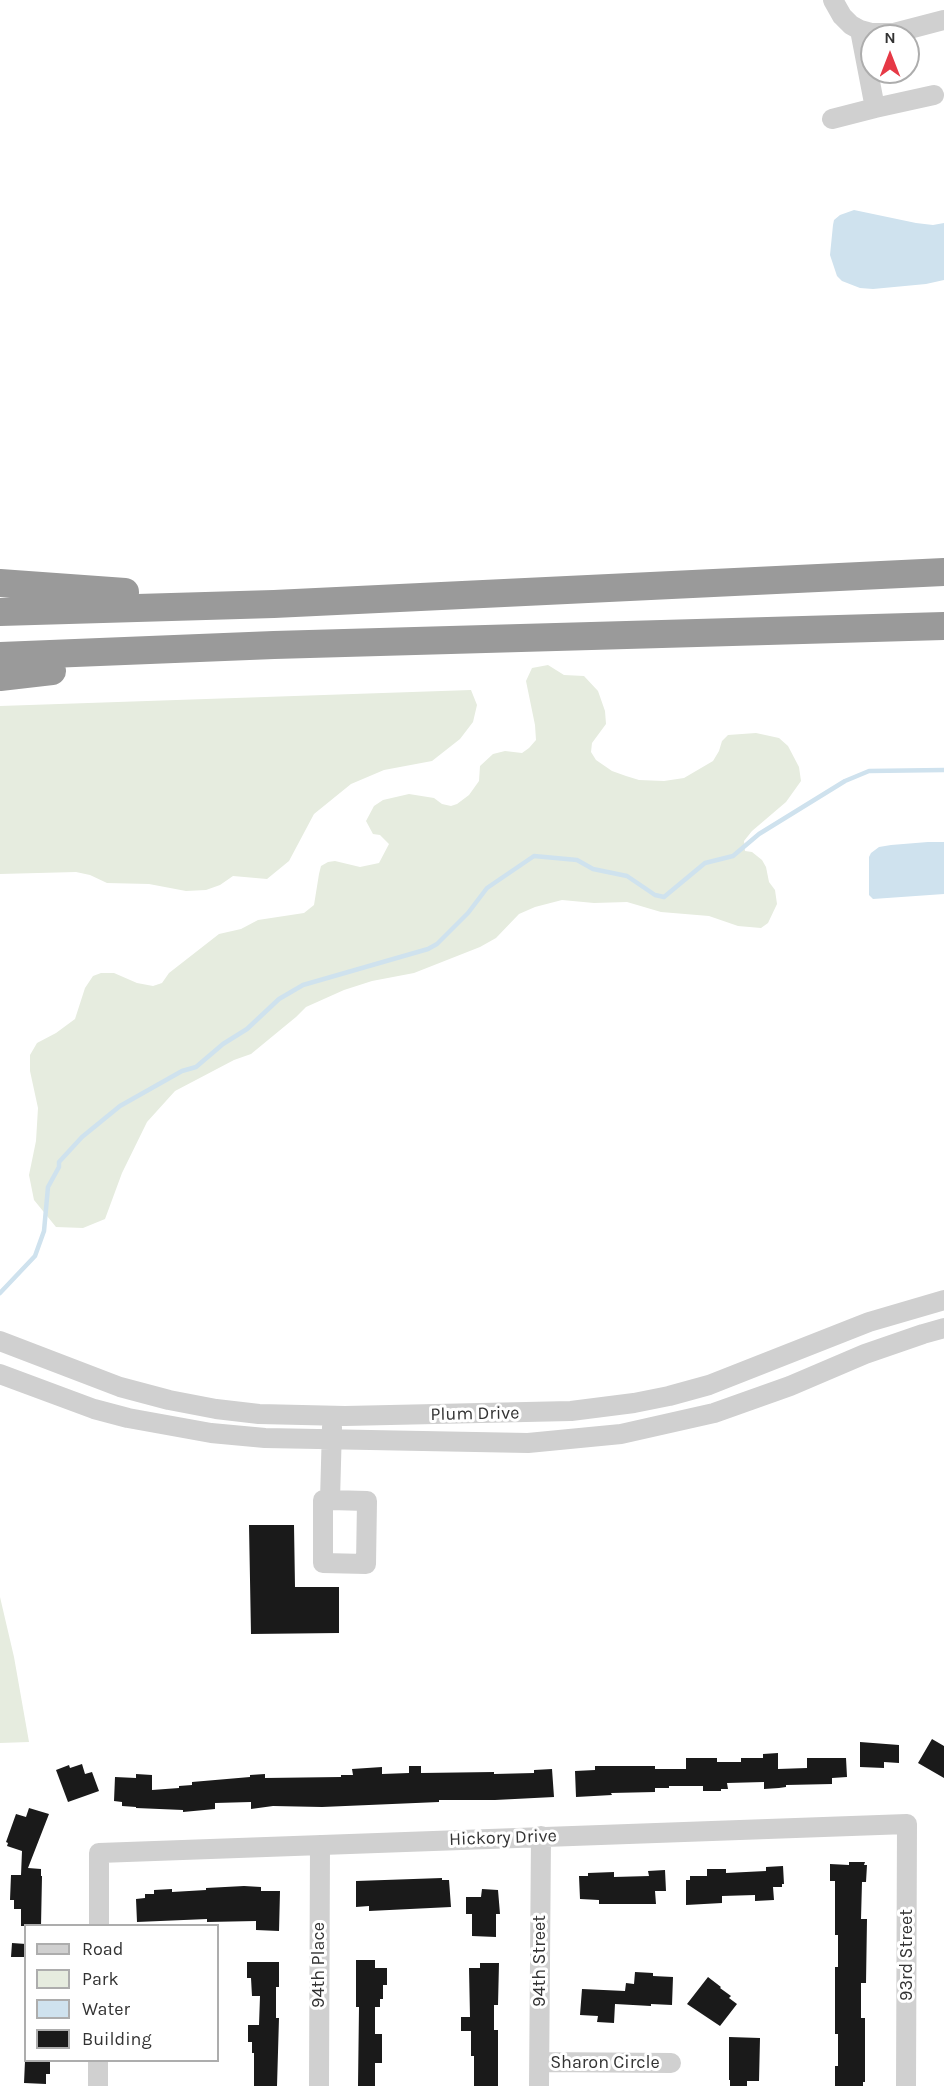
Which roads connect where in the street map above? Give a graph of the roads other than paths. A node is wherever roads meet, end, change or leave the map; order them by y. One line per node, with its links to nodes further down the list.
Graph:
1 (833, 0): 4 (street)
2 (944, 20): 3 (street)
3 (920, 26)
4 (860, 30)
5 (870, 84): 7 (street)
6 (934, 95): 7 (street)
7 (875, 108): 8 (street)
8 (832, 119)
9 (944, 572): 11 (highway)
10 (0, 583): 11 (highway)
11 (273, 604): 12 (highway)
12 (0, 612)
13 (944, 626): 14 (highway)
14 (274, 645): 15 (highway); 16 (highway)
15 (0, 656)
16 (0, 677)
17 (944, 1300): 20 (street, Plum Drive)
18 (944, 1328): 22 (street, Plum Drive)
19 (0, 1341): 23 (street, Plum Drive)
20 (789, 1354): 22 (street); 23 (street, Plum Drive)
21 (0, 1374): 24 (street, Plum Drive)
22 (800, 1382): 24 (street, Plum Drive)
23 (332, 1415): 24 (street)
24 (332, 1440): 25 (street)
25 (330, 1500)
26 (907, 1824): 27 (street, Hickory Drive); 36 (street, 93rd Street)
27 (541, 1836): 28 (street, Hickory Drive); 31 (street, 94th Street)
28 (320, 1845): 29 (street, Hickory Drive); 34 (street, 94th Place)
29 (99, 1924)
30 (98, 2062): 33 (street)
31 (540, 2062): 32 (street, Sharon Circle); 35 (street, 94th Street)
32 (671, 2063)
33 (98, 2086)
34 (319, 2086)
35 (539, 2086)
36 (906, 2086)

